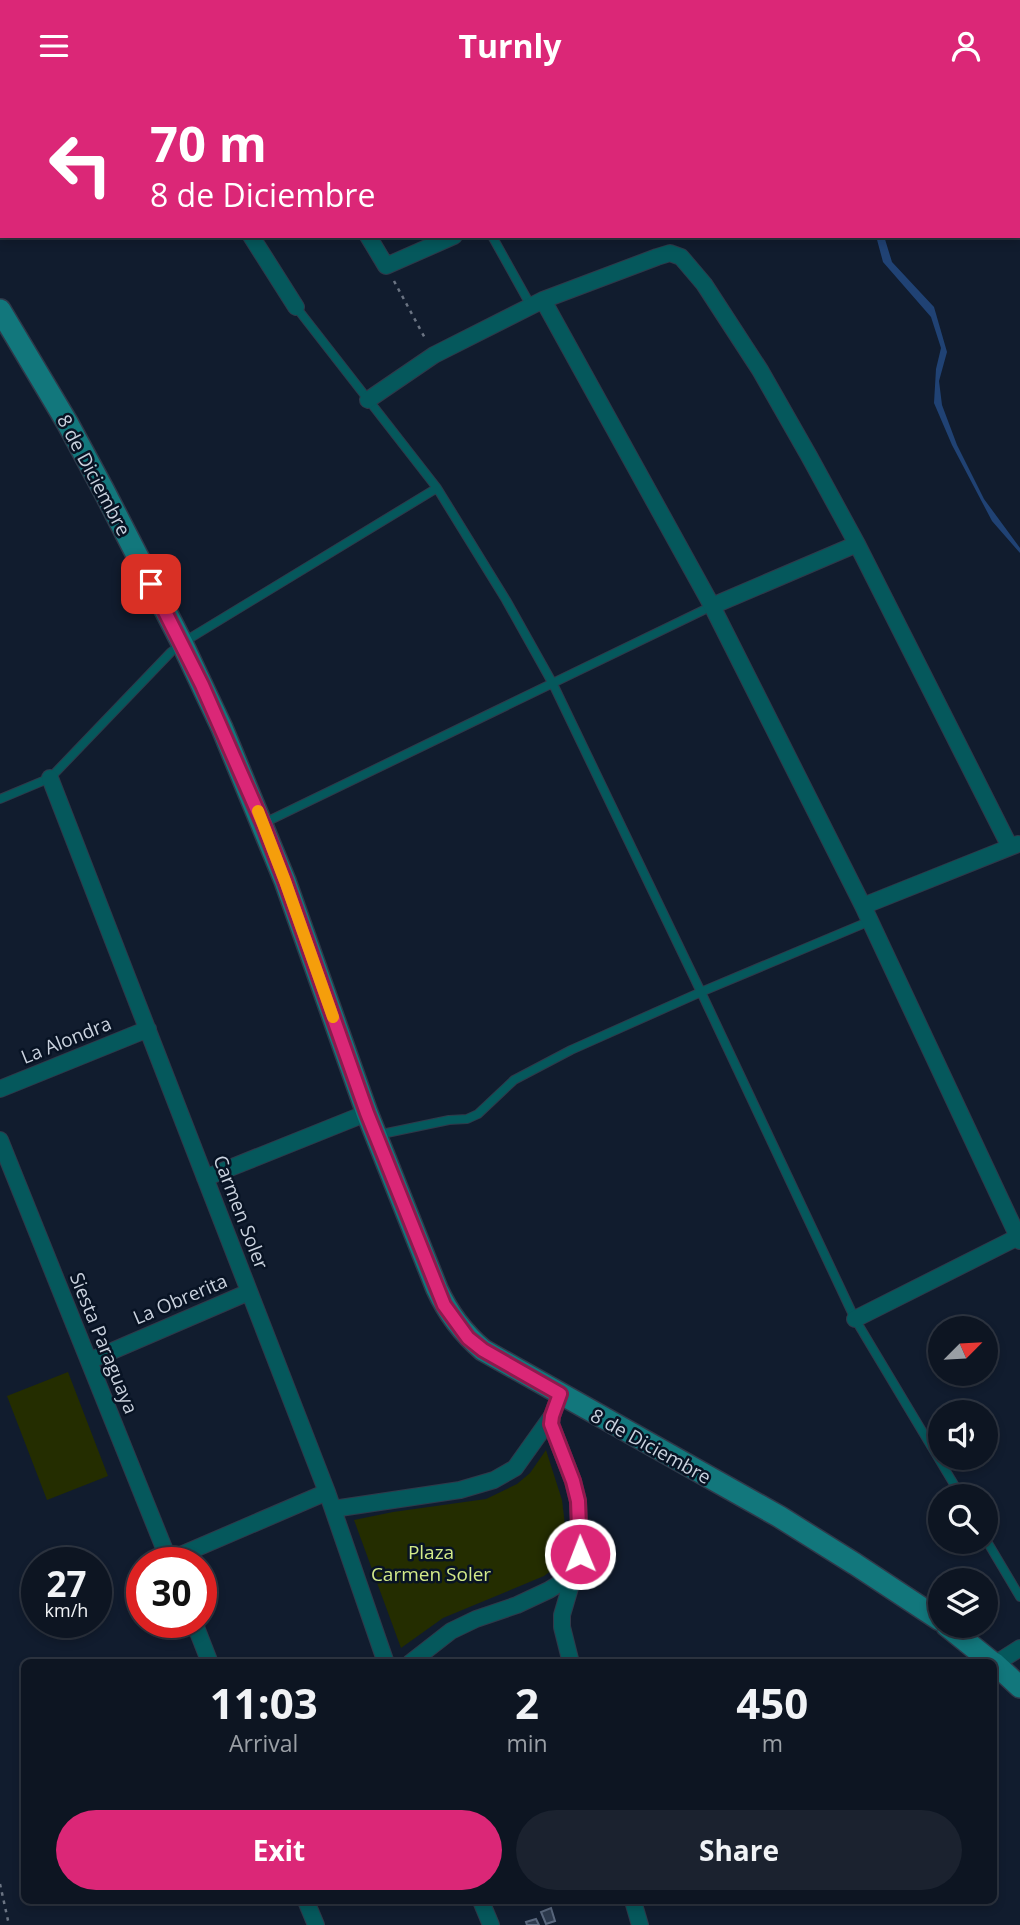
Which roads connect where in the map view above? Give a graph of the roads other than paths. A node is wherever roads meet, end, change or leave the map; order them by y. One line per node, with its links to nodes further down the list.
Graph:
1 (252, 238): 6 (street)
2 (369, 238): 3 (street)
3 (449, 238)
4 (493, 238): 5 (lane)
5 (537, 303): 8 (street); 10 (street); 11 (street)
6 (296, 307): 8 (lane)
7 (0, 310): 12 (street, 8 de Diciembre)
8 (368, 400): 9 (lane)
9 (437, 488): 12 (lane); 13 (lane)
10 (857, 544): 11 (street); 17 (street)
11 (712, 606): 13 (lane); 18 (street)
12 (182, 643): 14 (lane); 16 (street, 8 de Diciembre)
13 (553, 684): 16 (lane); 20 (lane)
14 (50, 778): 15 (lane); 21 (street, Carmen Soler)
15 (0, 799)
16 (263, 824): 23 (street, 8 de Diciembre)
17 (1017, 845): 18 (street)
18 (863, 906): 19 (street)
19 (870, 921): 20 (lane); 27 (street)
20 (701, 992): 24 (lane); 29 (lane)
21 (148, 1029): 22 (street, La Alondra); 26 (street, Carmen Soler)
22 (0, 1089)
23 (367, 1113): 24 (street, 8 de Diciembre); 26 (street)
24 (376, 1136): 31 (street, 8 de Diciembre)
25 (0, 1140): 30 (street, Siesta Paraguaya)
26 (205, 1178): 28 (street, Carmen Soler)
27 (1019, 1238): 29 (street)
28 (249, 1292): 30 (street, La Obrerita); 34 (street, Carmen Soler)
29 (855, 1318): 33 (lane)
30 (89, 1361): 36 (street, Siesta Paraguaya)
31 (560, 1394): 32 (street); 41 (street, 8 de Diciembre)
32 (552, 1416): 35 (street); 39 (street)
33 (954, 1484)
34 (327, 1492): 35 (street, Carmen Soler); 37 (street)
35 (333, 1509): 46 (street, Carmen Soler)
36 (164, 1547)
37 (202, 1547)
38 (994, 1554): 40 (lane)
39 (573, 1575): 47 (street); 48 (street)
40 (1020, 1597)
41 (928, 1612)
42 (200, 1638): 45 (street)
43 (962, 1638): 49 (street)
44 (1020, 1648): 50 (street)
45 (208, 1659)
46 (385, 1659)
47 (415, 1659)
48 (571, 1659)
49 (989, 1659)
50 (997, 1661)
51 (997, 1666): 52 (street)
52 (1020, 1687)
53 (307, 1904): 56 (street)
54 (482, 1904): 57 (street)
55 (635, 1904): 58 (street)
56 (316, 1925)
57 (491, 1925)
58 (640, 1925)

